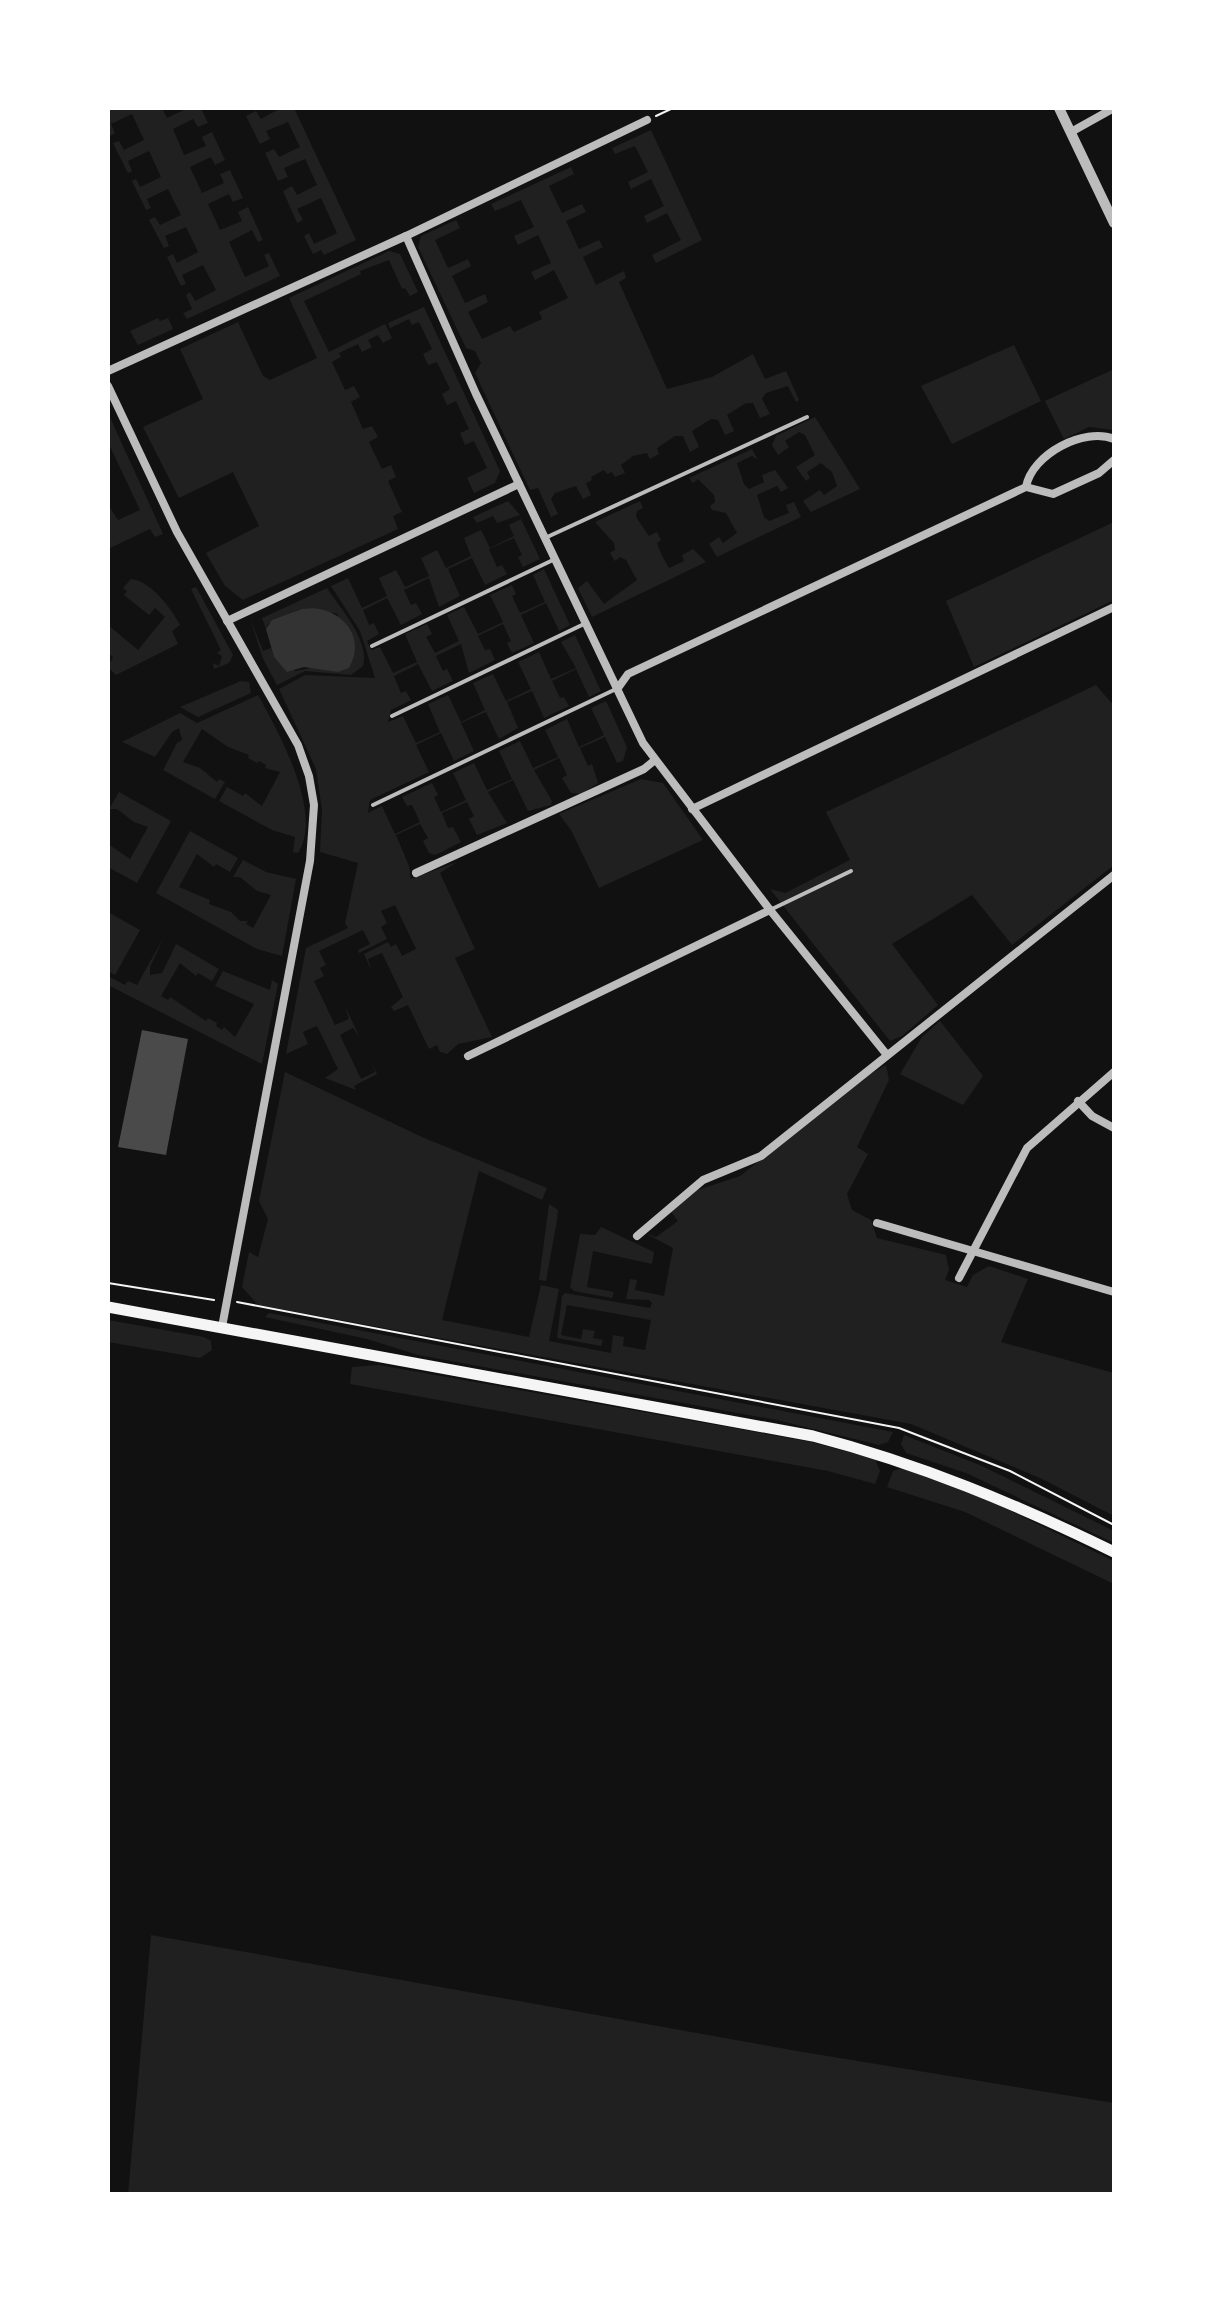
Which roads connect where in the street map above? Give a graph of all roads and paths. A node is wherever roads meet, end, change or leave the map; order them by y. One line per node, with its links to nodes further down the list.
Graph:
1 (673, 108): 4 (path)
2 (1059, 108): 5 (street)
3 (1114, 108): 5 (street)
4 (647, 120): 7 (street)
5 (1071, 132): 6 (street)
6 (1114, 223)
7 (406, 236): 8 (street); 14 (street)
8 (108, 371)
9 (108, 386): 10 (street)
10 (112, 406): 19 (street)
11 (807, 417): 16 (lane)
12 (1114, 439): 15 (street)
13 (1114, 460): 15 (street)
14 (519, 484): 16 (street); 19 (street)
15 (1026, 487): 22 (street)
16 (545, 538): 17 (street)
17 (555, 559): 20 (street); 21 (lane)
18 (1114, 607): 26 (street)
19 (227, 621): 42 (street)
20 (586, 623): 22 (street); 23 (lane)
21 (372, 646)
22 (618, 688): 24 (street); 25 (lane)
23 (392, 716)
24 (655, 760): 26 (street); 28 (street)
25 (373, 805)
26 (692, 809): 30 (street)
27 (851, 871): 30 (lane)
28 (416, 873)
29 (1114, 875): 31 (street)
30 (770, 910): 31 (street); 32 (street)
31 (887, 1055): 37 (street)
32 (468, 1056)
33 (1114, 1072): 34 (street)
34 (1078, 1101): 35 (street); 38 (street)
35 (1114, 1128)
36 (877, 1223): 38 (street)
37 (637, 1236)
38 (972, 1249): 39 (street); 41 (street)
39 (959, 1278)
40 (108, 1283): 42 (path)
41 (1114, 1292)
42 (227, 1301): 44 (street); 45 (path)
43 (108, 1307): 44 (main road)
44 (222, 1327): 46 (main road)
45 (1114, 1525)
46 (1114, 1552)

